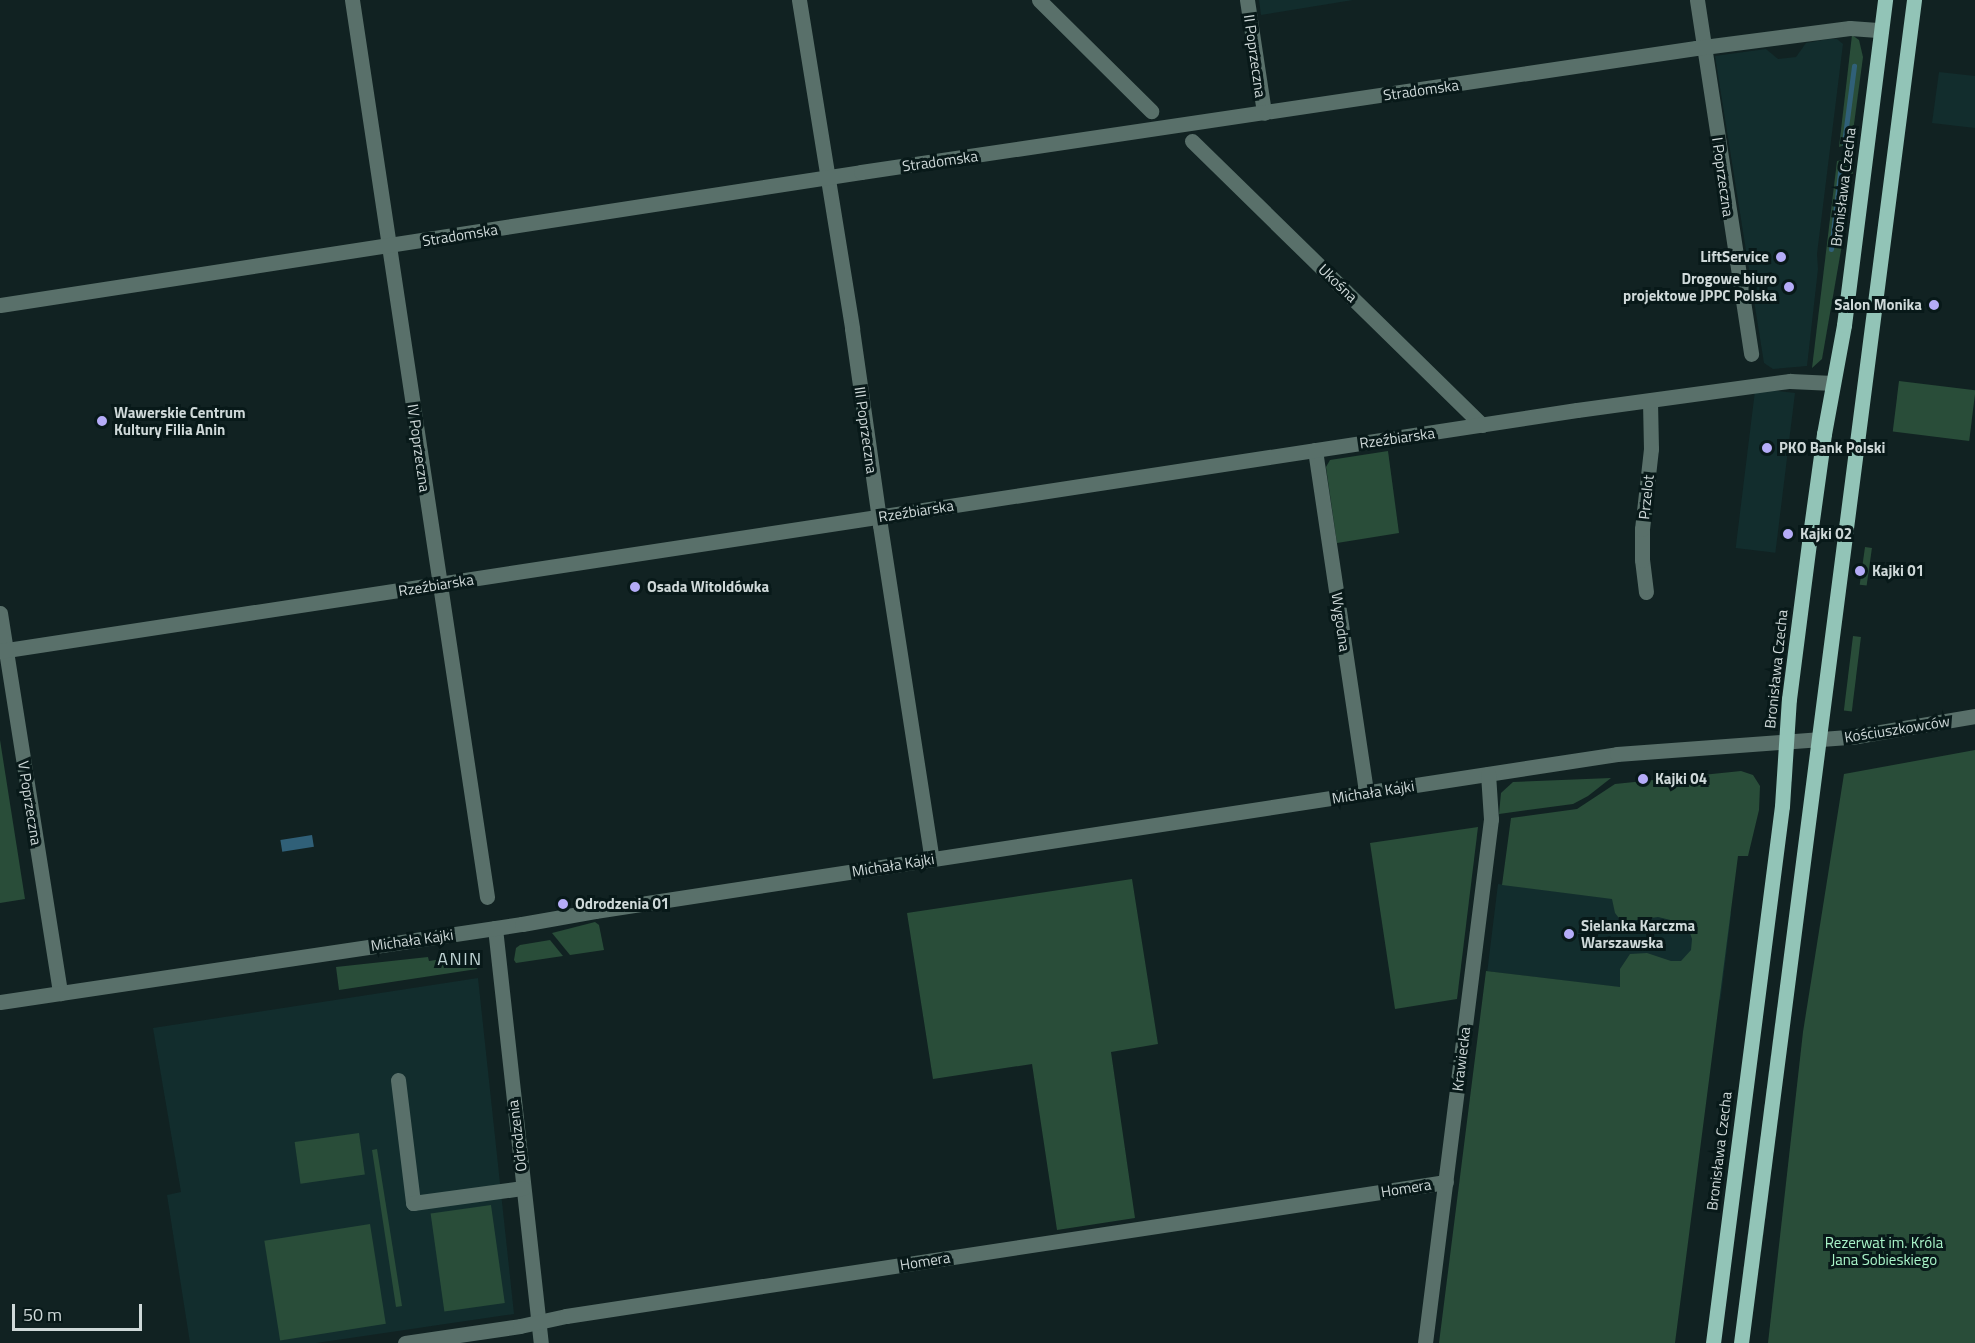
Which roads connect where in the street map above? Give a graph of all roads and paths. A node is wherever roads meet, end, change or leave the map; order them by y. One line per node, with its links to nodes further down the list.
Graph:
1 (352, 0): 14 (street, IV Poprzeczna)
2 (799, 0): 13 (street, III Poprzeczna)
3 (1039, 0): 10 (street)
4 (1247, 0): 11 (street, II Poprzeczna)
5 (1697, 0): 9 (street, I Poprzeczna)
6 (1885, 0): 8 (main road, Bronisława Czecha)
7 (1914, 0): 27 (main road)
8 (1881, 30): 9 (street, Stradomska); 17 (main road, Bronisława Czecha)
9 (1704, 48): 11 (street, Stradomska); 16 (street, I Poprzeczna)
10 (1151, 111)
11 (1264, 113): 13 (street, Stradomska)
12 (1192, 141): 19 (street, Ukośna)
13 (829, 178): 14 (street, Stradomska); 21 (street, III Poprzeczna)
14 (390, 246): 15 (street, Stradomska); 22 (street, IV Poprzeczna)
15 (0, 305)
16 (1751, 354)
17 (1833, 383): 18 (street, Rzeźbiarska); 28 (main road, Bronisława Czecha)
18 (1650, 401): 19 (street, Rzeźbiarska); 23 (street, Przelot)
19 (1482, 425): 20 (street, Rzeźbiarska)
20 (1315, 450): 21 (street, Rzeźbiarska); 30 (street, Wygodna)
21 (878, 517): 22 (street, Rzeźbiarska); 31 (street, III Poprzeczna)
22 (439, 584): 25 (street, Rzeźbiarska); 32 (street, IV Poprzeczna)
23 (1646, 592)
24 (0, 614): 25 (street, V Poprzeczna)
25 (3, 650): 34 (street, V Poprzeczna)
26 (1975, 716): 27 (street, Kościuszkowców)
27 (1819, 739): 28 (street, Kościuszkowców); 44 (main road)
28 (1786, 740): 29 (street, Michała Kajki); 43 (main road, Bronisława Czecha)
29 (1488, 774): 30 (street, Michała Kajki); 37 (street, Krawiecka)
30 (1366, 793): 31 (street, Michała Kajki)
31 (932, 859): 33 (street, Michała Kajki)
32 (487, 897)
33 (495, 928): 34 (street, Michała Kajki); 38 (street, Odrodzenia)
34 (60, 993): 35 (street, Michała Kajki)
35 (0, 1002)
36 (398, 1080): 38 (street)
37 (1446, 1182): 39 (street, Homera); 42 (street, Krawiecka)
38 (523, 1188): 39 (street, Odrodzenia)
39 (539, 1323): 40 (street, Homera); 41 (street, Odrodzenia)
40 (405, 1343)
41 (541, 1343)
42 (1425, 1343)
43 (1713, 1343)
44 (1741, 1343)

